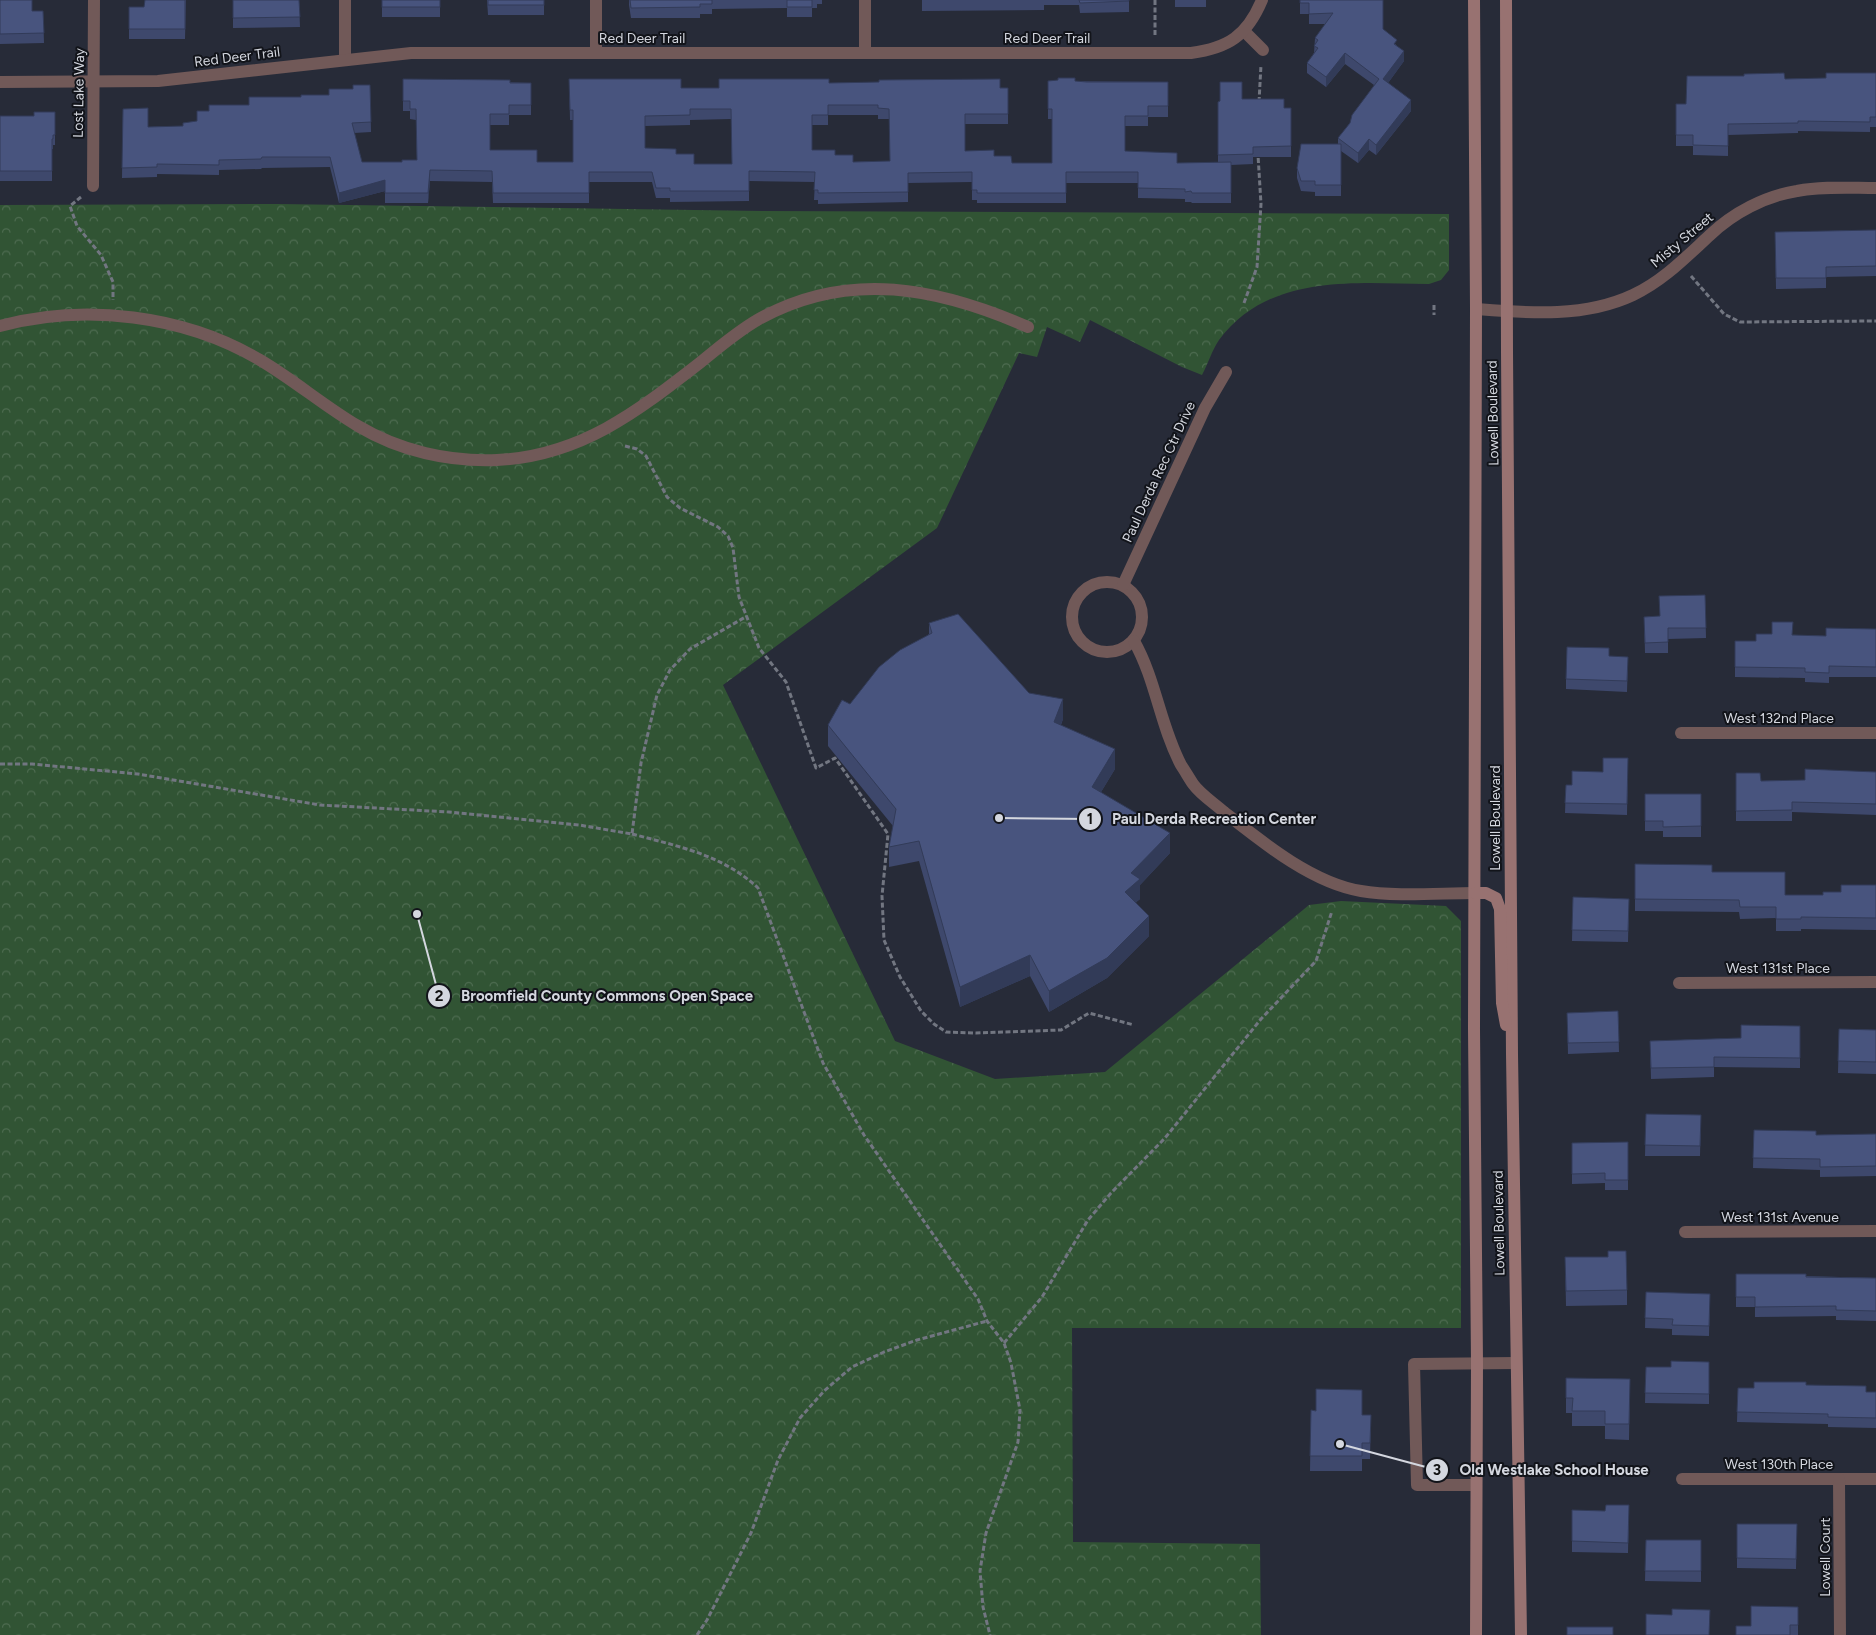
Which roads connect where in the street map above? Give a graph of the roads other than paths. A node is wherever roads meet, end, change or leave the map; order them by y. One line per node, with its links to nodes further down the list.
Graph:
1 (94, 0): 14 (street, Lost Lake Way)
2 (345, 0): 12 (street)
3 (596, 0): 10 (street)
4 (865, 0): 11 (street)
5 (1262, 0): 8 (street, Red Deer Trail)
6 (1474, 0): 17 (main road, Lowell Boulevard)
7 (1506, 0): 18 (main road, Lowell Boulevard)
8 (1244, 31): 9 (street); 11 (street, Red Deer Trail)
9 (1263, 50)
10 (596, 53): 11 (street, Red Deer Trail); 12 (street, Red Deer Trail)
11 (865, 53)
12 (345, 60): 14 (street, Red Deer Trail)
13 (0, 82): 14 (street, Red Deer Trail)
14 (94, 82): 15 (street, Lost Lake Way)
15 (93, 186)
16 (1876, 188): 18 (street, Misty Street)
17 (1476, 309): 18 (street, Misty Street); 26 (main road, Lowell Boulevard)
18 (1508, 311): 29 (main road, Lowell Boulevard)
19 (0, 326): 20 (street)
20 (1028, 327)
21 (1226, 372): 22 (street, Paul Derda Rec Ctr Drive)
22 (1123, 585): 23 (street); 23 (street)
23 (1134, 642): 26 (street)
24 (1681, 733): 25 (street, West 132nd Place)
25 (1876, 733)
26 (1475, 893): 29 (main road); 32 (main road, Lowell Boulevard)
27 (1876, 982): 28 (street, West 131st Place)
28 (1679, 983)
29 (1512, 1054): 33 (main road, Lowell Boulevard)
30 (1876, 1231): 31 (street, West 131st Avenue)
31 (1685, 1232)
32 (1477, 1363): 33 (street); 37 (main road, Lowell Boulevard); 37 (street)
33 (1516, 1363): 39 (main road, Lowell Boulevard)
34 (1682, 1478): 35 (street, West 130th Place)
35 (1840, 1479): 36 (street, West 130th Place); 40 (street, Lowell Court)
36 (1876, 1479)
37 (1476, 1485): 38 (main road, Lowell Boulevard)
38 (1476, 1635)
39 (1521, 1635)
40 (1840, 1635)

